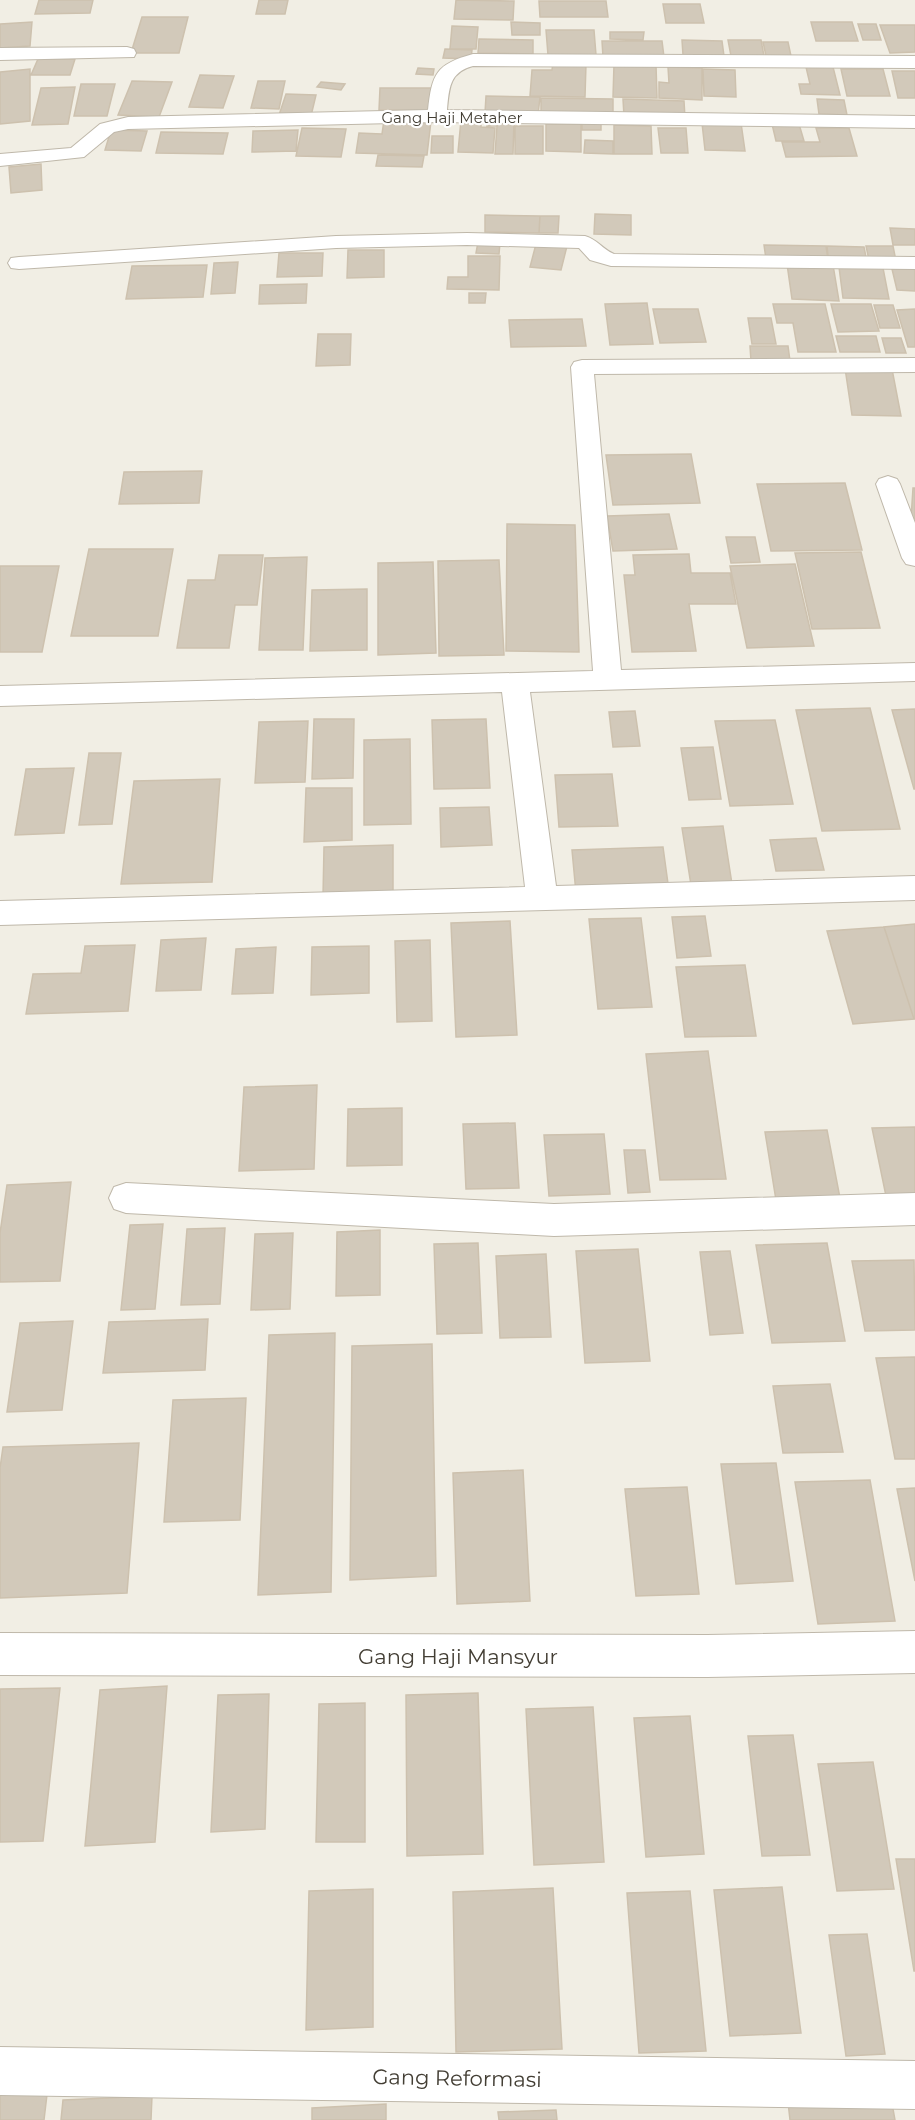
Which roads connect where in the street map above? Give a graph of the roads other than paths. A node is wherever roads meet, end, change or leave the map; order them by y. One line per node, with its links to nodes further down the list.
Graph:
1 (127, 53): 2 (street)
2 (0, 54)
3 (915, 62): 4 (street)
4 (437, 116): 5 (street, Gang Haji Metaher); 6 (street, Gang Haji Metaher)
5 (915, 122)
6 (0, 159)
7 (915, 263): 8 (street)
8 (19, 264)
9 (915, 365): 13 (street)
10 (888, 484): 11 (street)
11 (915, 558)
12 (915, 672): 13 (street)
13 (608, 681): 14 (street)
14 (515, 683): 15 (street); 17 (street)
15 (0, 696)
16 (915, 888): 17 (street)
17 (542, 898): 18 (street)
18 (0, 913)
19 (126, 1198): 20 (street)
20 (915, 1209)
21 (915, 1652): 22 (street, Gang Haji Mansyur)
22 (0, 1654)
23 (0, 2071): 24 (street, Gang Reformasi)
24 (915, 2085)

